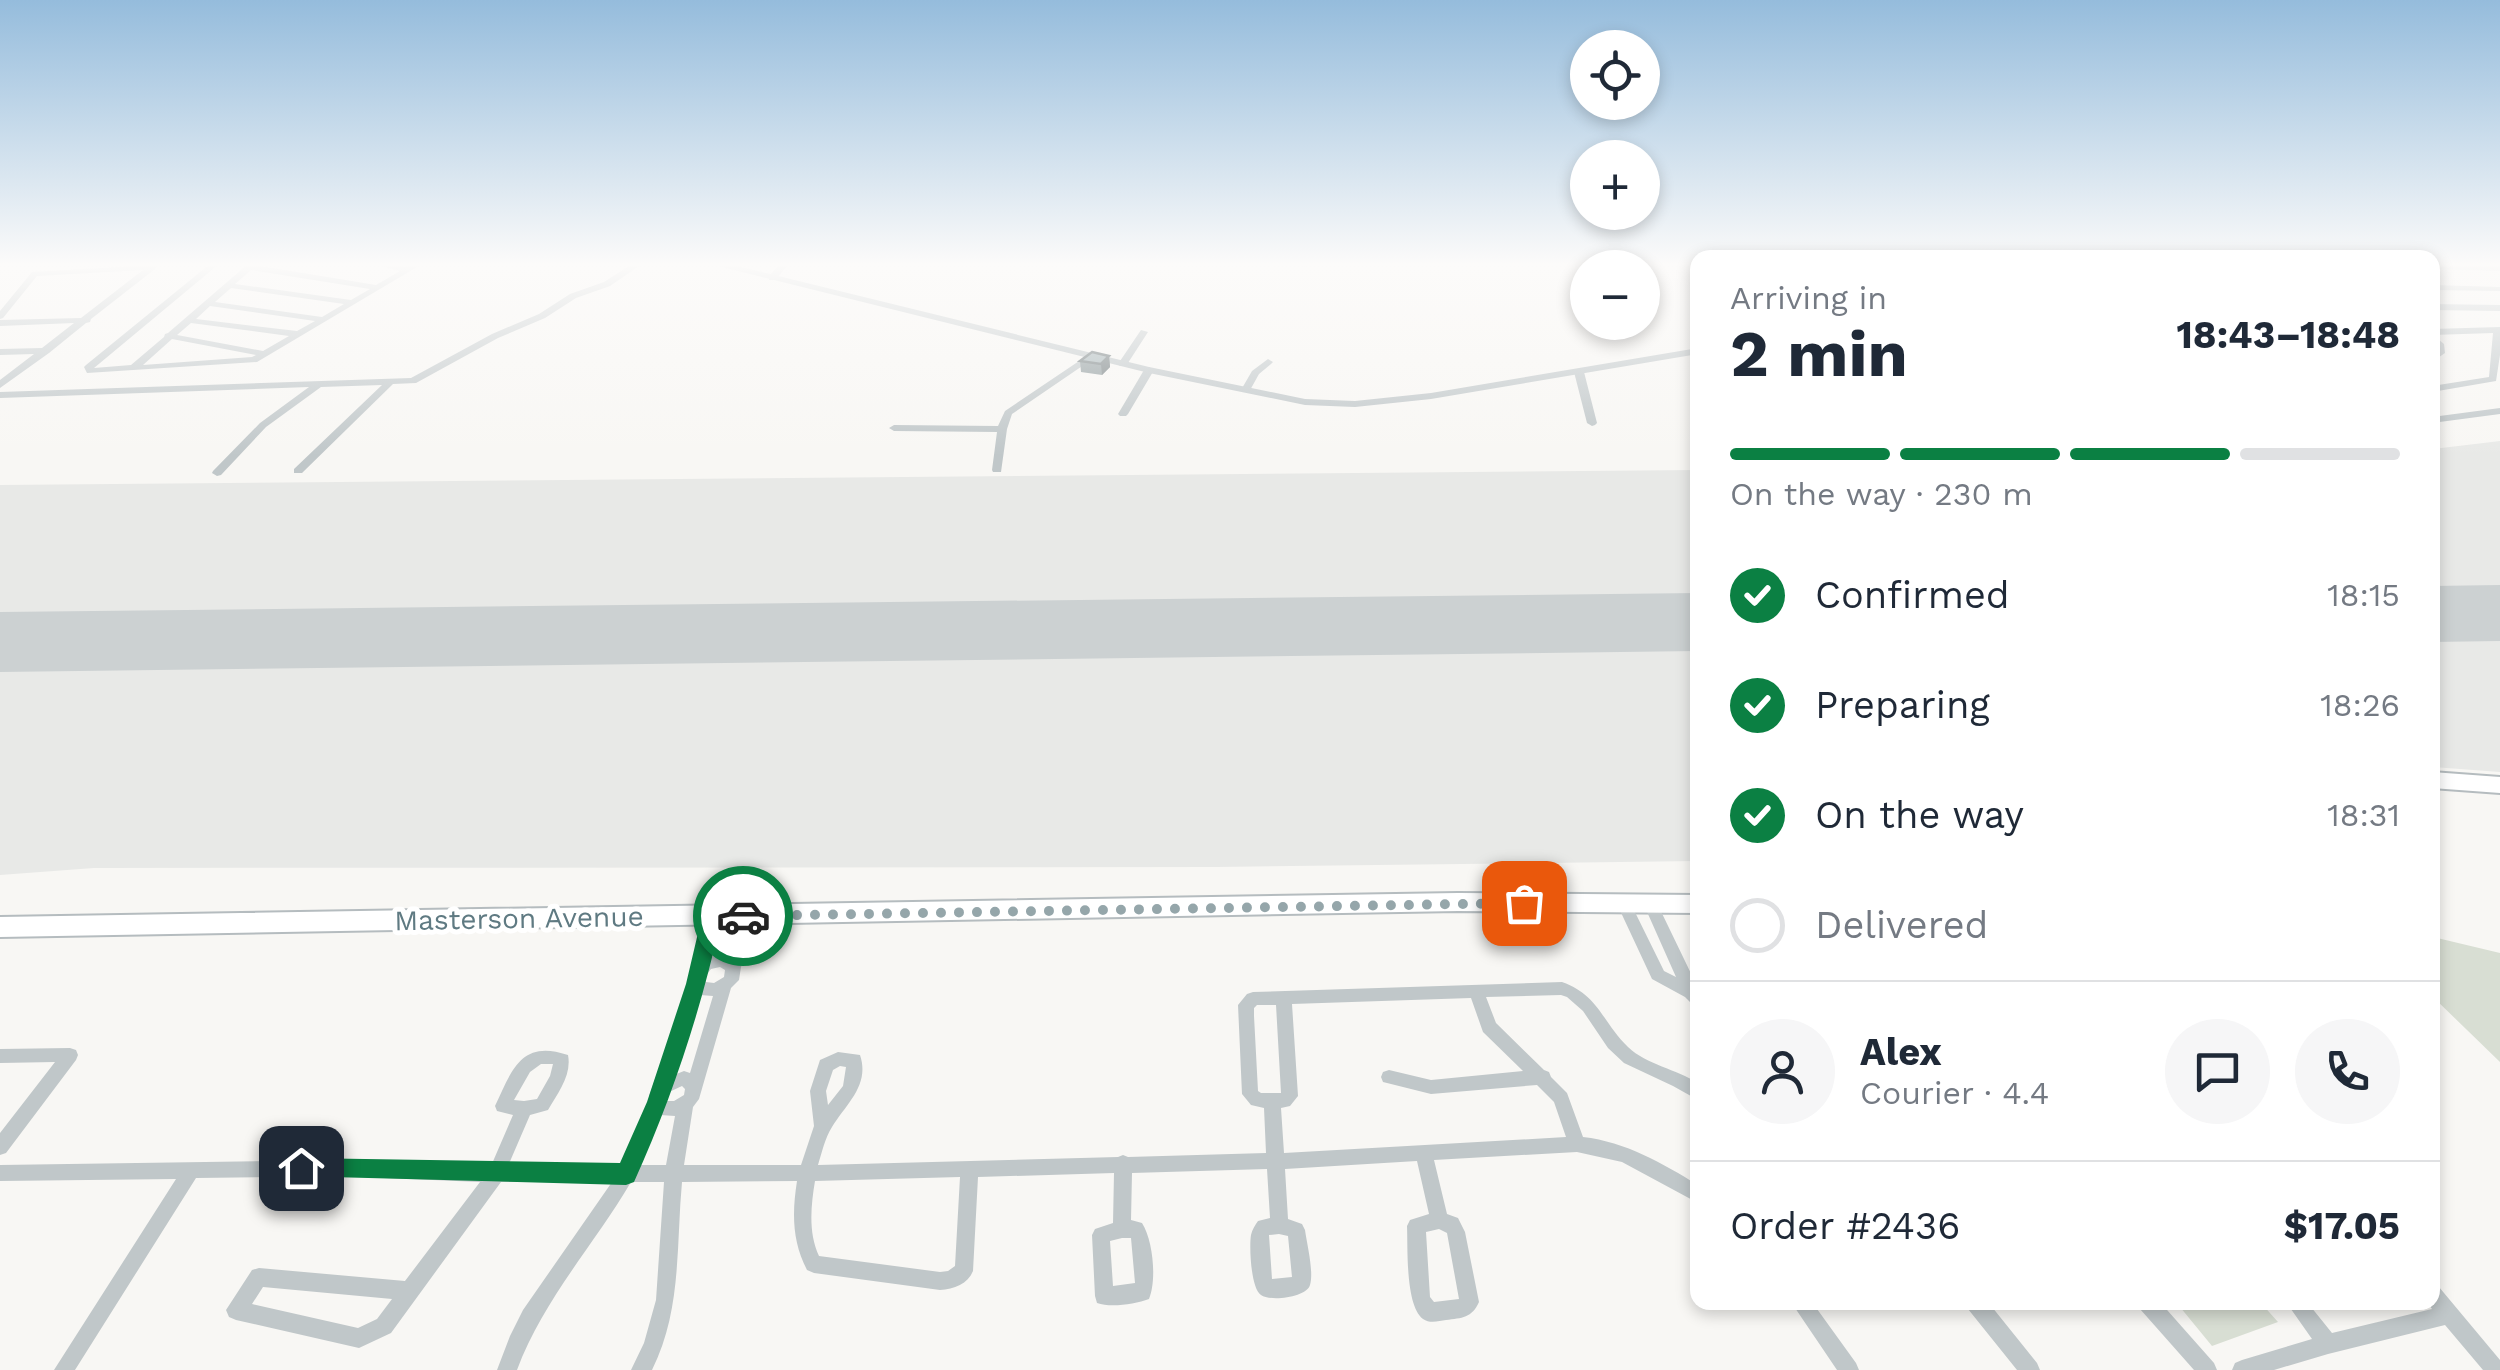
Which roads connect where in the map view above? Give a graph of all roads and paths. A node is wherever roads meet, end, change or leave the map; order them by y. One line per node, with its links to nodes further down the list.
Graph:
1 (76, 328): 13 (street)
2 (137, 328): 20 (street)
3 (178, 328): 12 (street)
4 (249, 328): 10 (street)
5 (307, 328): 10 (street)
6 (514, 328): 26 (street)
7 (977, 328): 17 (street)
8 (2499, 330): 11 (street); 23 (street)
9 (1144, 332): 19 (street)
10 (297, 334): 16 (street)
11 (2440, 334)
12 (168, 336): 16 (street); 20 (street)
13 (46, 351): 14 (street); 24 (street)
14 (0, 352)
15 (1690, 352): 22 (street)
16 (266, 354): 20 (street)
17 (1092, 356): 19 (street); 35 (street)
18 (1268, 362): 28 (street)
19 (1123, 364): 21 (street)
20 (134, 368)
21 (1149, 370): 28 (street); 31 (street)
22 (1579, 372): 28 (street); 33 (street)
23 (2498, 373): 27 (street)
24 (1, 383)
25 (320, 383): 26 (street); 29 (street); 38 (street)
26 (389, 384): 36 (street)
27 (2440, 387)
28 (1246, 390)
29 (0, 396)
30 (2500, 411): 32 (street)
31 (1123, 414)
32 (2440, 419)
33 (1592, 423)
34 (894, 428): 35 (street)
35 (1002, 429): 37 (street)
36 (298, 470)
37 (997, 470)
38 (217, 473)
39 (2440, 781): 40 (main road)
40 (2500, 785)
41 (1624, 904): 42 (main road, Masterson Avenue); 45 (main road, Masterson Avenue); 48 (street)
42 (1651, 904): 43 (main road, Masterson Avenue); 47 (street)
43 (1690, 904)
44 (712, 916): 45 (main road, Masterson Avenue); 46 (main road, Masterson Avenue); 50 (street)
45 (755, 916): 49 (street)
46 (0, 927)
47 (1670, 946): 48 (street); 52 (street)
48 (1644, 949): 54 (street)
49 (733, 967): 50 (street); 51 (street)
50 (698, 977): 51 (street); 61 (street)
51 (724, 986): 59 (street)
52 (1690, 987)
53 (1476, 992): 55 (street); 57 (street); 60 (street)
54 (1690, 993)
55 (1284, 998): 62 (street); 62 (street)
56 (0, 1056): 67 (street)
57 (1543, 1076): 58 (street); 66 (street)
58 (1389, 1077)
59 (694, 1086): 61 (street); 63 (street)
60 (1690, 1087)
61 (659, 1095): 63 (street); 76 (street)
62 (1272, 1102): 69 (street)
63 (686, 1105): 77 (street)
64 (524, 1109): 75 (street)
65 (823, 1126): 74 (street)
66 (1577, 1144): 68 (street); 78 (street)
67 (0, 1148)
68 (1424, 1154): 69 (street); 79 (street)
69 (1277, 1161): 70 (street); 80 (street)
70 (1123, 1163): 72 (street); 81 (street)
71 (192, 1168): 73 (street); 75 (street); 90 (street)
72 (969, 1170): 74 (street); 74 (street)
73 (0, 1173)
74 (810, 1173): 77 (street)
75 (496, 1174): 76 (street); 82 (street)
76 (626, 1174): 77 (street); 91 (street)
77 (674, 1174): 92 (street)
78 (1690, 1189)
79 (1439, 1220): 79 (street)
80 (1279, 1225)
81 (1122, 1229)
82 (408, 1291): 82 (street)
83 (2440, 1303): 88 (street)
84 (1806, 1310): 93 (street)
85 (1981, 1310): 94 (street)
86 (2155, 1310): 95 (street)
87 (2301, 1310): 89 (street)
88 (2450, 1314): 89 (street); 97 (street)
89 (2328, 1344): 96 (street)
90 (64, 1370)
91 (508, 1370)
92 (641, 1370)
93 (1849, 1370)
94 (2030, 1370)
95 (2206, 1370)
96 (2242, 1370)
97 (2496, 1370)

